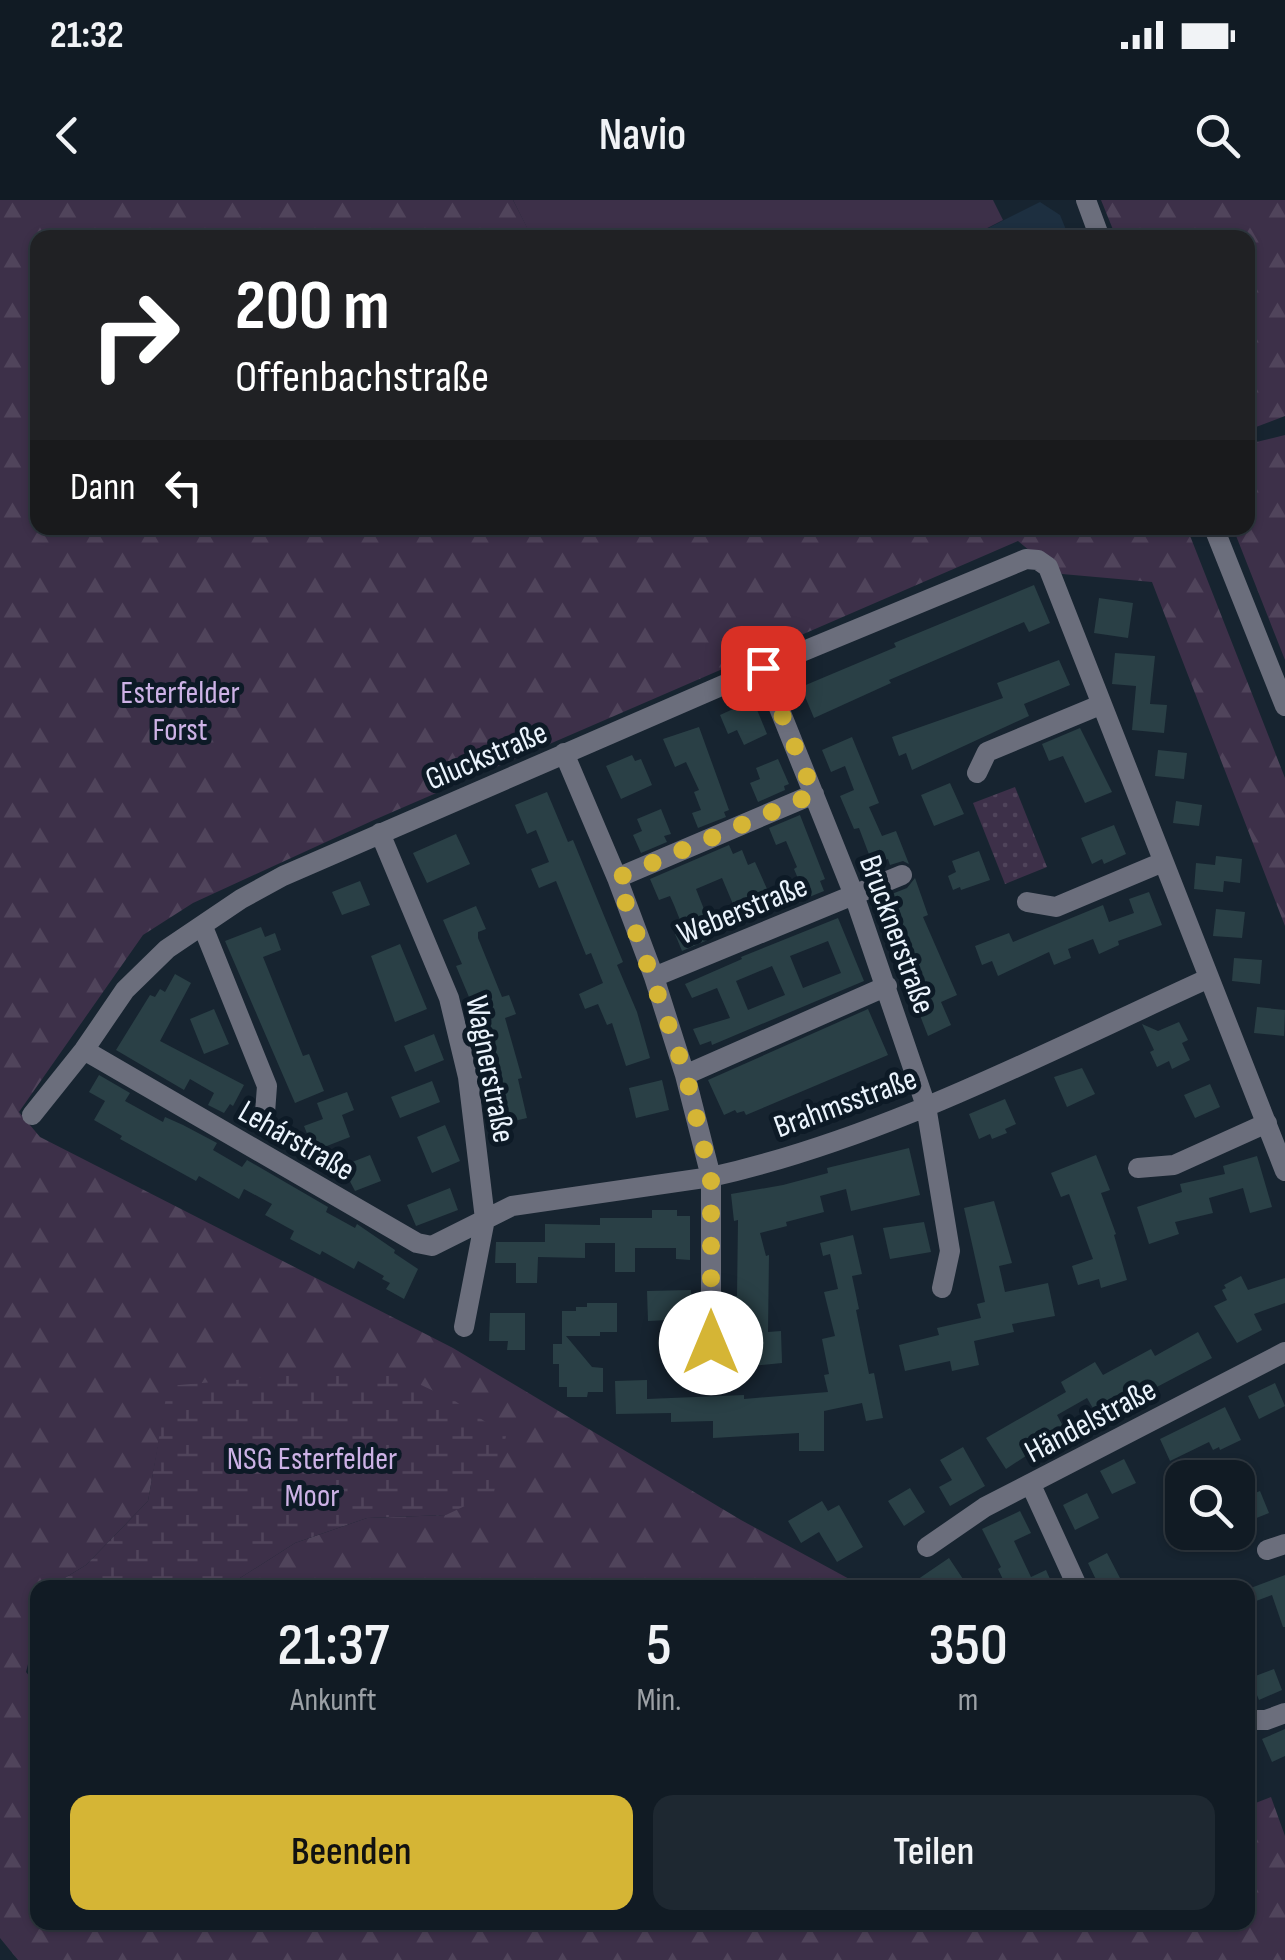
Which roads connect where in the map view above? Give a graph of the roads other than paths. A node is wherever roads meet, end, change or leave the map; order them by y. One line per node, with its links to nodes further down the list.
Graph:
1 (1086, 200): 2 (street)
2 (1097, 230)
3 (1217, 535): 6 (street)
4 (763, 668): 5 (street, Gluckstraße); 7 (street, Gluckstraße); 9 (street, Brucknerstraße)
5 (1100, 705): 8 (street); 11 (street)
6 (1285, 706)
7 (564, 753): 10 (street, Gluckstraße); 13 (street)
8 (978, 773)
9 (814, 794): 13 (street); 14 (street, Brucknerstraße)
10 (380, 833): 16 (street, Gluckstraße); 29 (street, Wagnerstraße)
11 (1163, 862): 15 (street); 18 (street)
12 (902, 875): 14 (street, Weberstraße)
13 (617, 878): 17 (street)
14 (854, 895): 17 (street, Weberstraße); 19 (street, Brucknerstraße)
15 (1027, 902)
16 (202, 926): 20 (street, Gluckstraße); 25 (street, Lehárstraße)
17 (654, 978): 21 (street)
18 (1207, 978): 22 (street, Brahmsstraße); 24 (street)
19 (887, 986): 21 (street); 22 (street, Brucknerstraße)
20 (84, 1050): 23 (street, Gluckstraße); 29 (street, Lehárstraße)
21 (686, 1075): 28 (street)
22 (926, 1106): 28 (street, Brahmsstraße); 30 (street, Brucknerstraße)
23 (32, 1115)
24 (1268, 1123): 26 (street); 27 (street)
25 (264, 1126)
26 (1138, 1168)
27 (1285, 1171)
28 (711, 1178): 29 (street, Brahmsstraße); 33 (street)
29 (485, 1219): 31 (street, Wagnerstraße)
30 (942, 1288)
31 (464, 1327)
32 (1285, 1352): 34 (street, Händelstraße)
33 (695, 1364)
34 (1031, 1485): 35 (street, Händelstraße); 36 (street)
35 (926, 1547)
36 (1074, 1580)
37 (1285, 1713): 38 (street)
38 (1255, 1720)

